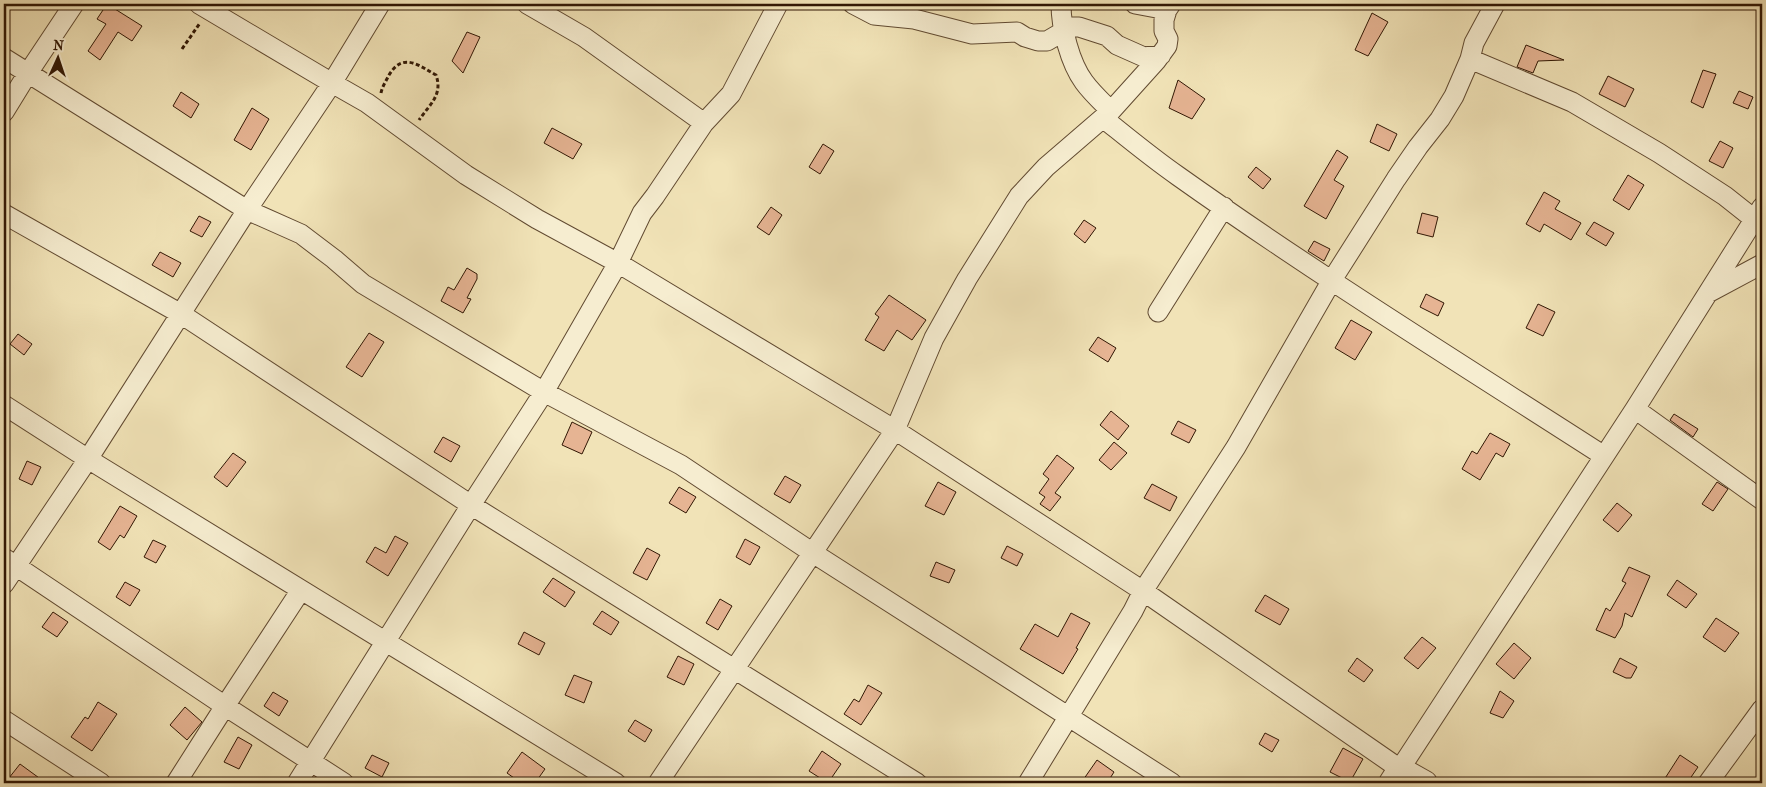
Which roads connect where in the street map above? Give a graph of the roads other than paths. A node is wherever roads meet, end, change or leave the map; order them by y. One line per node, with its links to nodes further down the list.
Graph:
1 (74, 4): 15 (street)
2 (380, 4): 16 (street)
3 (527, 4): 19 (street)
4 (778, 4): 19 (street)
5 (853, 4): 11 (street)
6 (1061, 4): 11 (street)
7 (1135, 4): 10 (street)
8 (1495, 4): 14 (street)
9 (204, 7): 16 (street)
10 (1169, 7): 13 (street)
11 (1063, 31): 13 (street); 18 (street)
12 (4, 58): 15 (street)
13 (1153, 59): 18 (street)
14 (1470, 59): 23 (street); 26 (street)
15 (28, 73): 17 (street); 21 (street)
16 (332, 84): 21 (street); 24 (street)
17 (4, 112)
18 (1107, 115): 20 (street); 33 (street)
19 (704, 123): 24 (street)
20 (1224, 207): 26 (street); 28 (street)
21 (247, 210): 29 (street); 30 (street)
22 (4, 214): 29 (street)
23 (1760, 216): 27 (street)
24 (618, 264): 30 (street); 33 (street)
25 (1762, 264): 27 (street)
26 (1332, 280): 34 (street); 42 (street)
27 (1708, 293): 32 (street)
28 (1158, 312)
29 (181, 314): 35 (street); 37 (street)
30 (544, 392): 37 (street); 38 (street)
31 (4, 405): 35 (street)
32 (1634, 409): 34 (street); 36 (street)
33 (896, 430): 38 (street); 42 (street)
34 (1604, 456): 50 (street)
35 (88, 459): 39 (street); 41 (street)
36 (1762, 500)
37 (471, 505): 43 (street); 44 (street)
38 (813, 553): 44 (street); 47 (street)
39 (10, 562): 40 (street); 45 (street)
40 (4, 584)
41 (301, 590): 43 (street); 45 (street)
42 (1143, 591): 47 (street); 50 (street)
43 (386, 641): 49 (street); 56 (street)
44 (734, 670): 57 (street); 58 (street)
45 (224, 706): 49 (street); 53 (street)
46 (1762, 709): 51 (street)
47 (1068, 717): 59 (street); 60 (street)
48 (4, 720): 52 (street)
49 (310, 762): 54 (street); 55 (street)
50 (1396, 776): 61 (street)
51 (1716, 780)
52 (101, 783)
53 (176, 783)
54 (297, 783)
55 (344, 783)
56 (616, 783)
57 (658, 783)
58 (917, 783)
59 (1028, 783)
60 (1172, 783)
61 (1425, 783)

